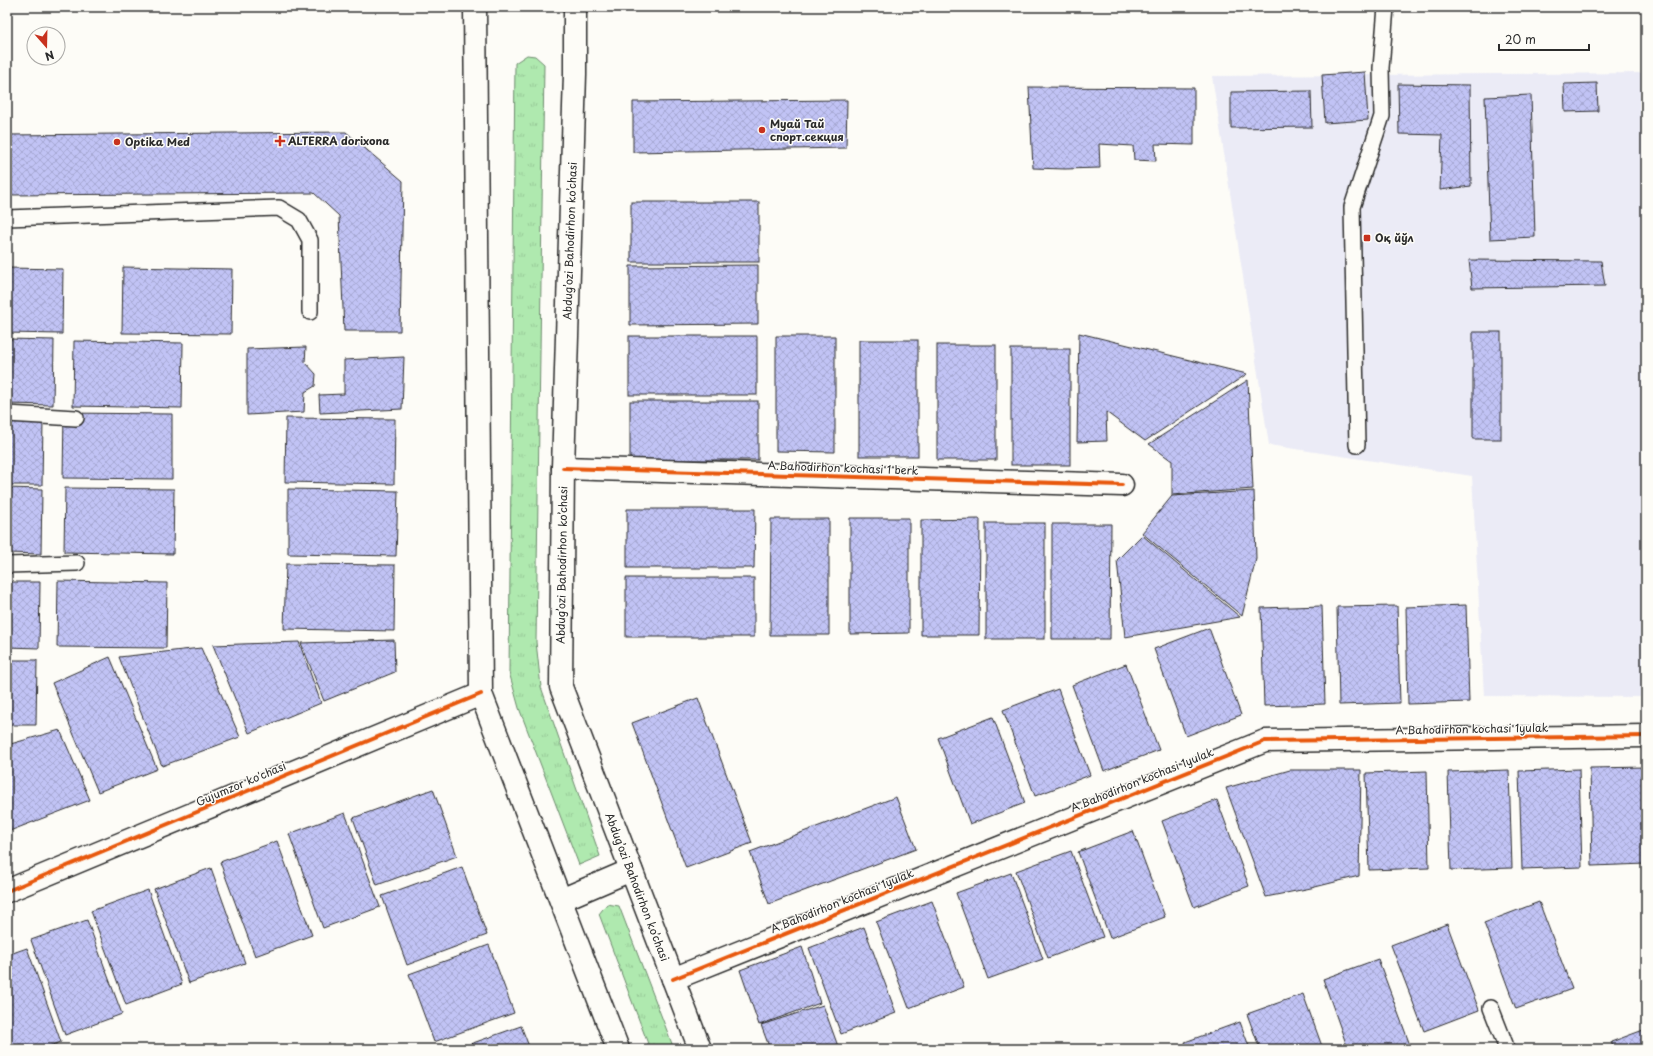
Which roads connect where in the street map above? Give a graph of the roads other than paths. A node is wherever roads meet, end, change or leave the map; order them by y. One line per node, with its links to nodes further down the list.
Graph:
1 (475, 7): 13 (street)
2 (575, 7): 9 (street, Abdug’ozi Bahodirhon ko’chasi)
3 (1386, 7): 8 (lane)
4 (7, 218): 5 (lane)
5 (310, 312)
6 (7, 414): 7 (lane)
7 (76, 418)
8 (1357, 445)
9 (564, 468): 10 (street, A.Bahodirhon kochasi 1 berk); 15 (street, Abdug’ozi Bahodirhon ko’chasi)
10 (1122, 485)
11 (77, 563): 12 (lane)
12 (7, 565)
13 (481, 694): 16 (street, Gujumzor ko'chasi); 17 (street)
14 (1646, 736): 18 (street, A.Bahodirhon kochasi 1yulak)
15 (631, 870): 17 (street); 18 (street, Abdug’ozi Bahodirhon ko’chasi)
16 (7, 891)
17 (561, 900): 20 (street)
18 (673, 979): 21 (street, Abdug’ozi Bahodirhon ko’chasi)
19 (1491, 1008): 22 (lane)
20 (618, 1049)
21 (700, 1049)
22 (1507, 1049)

